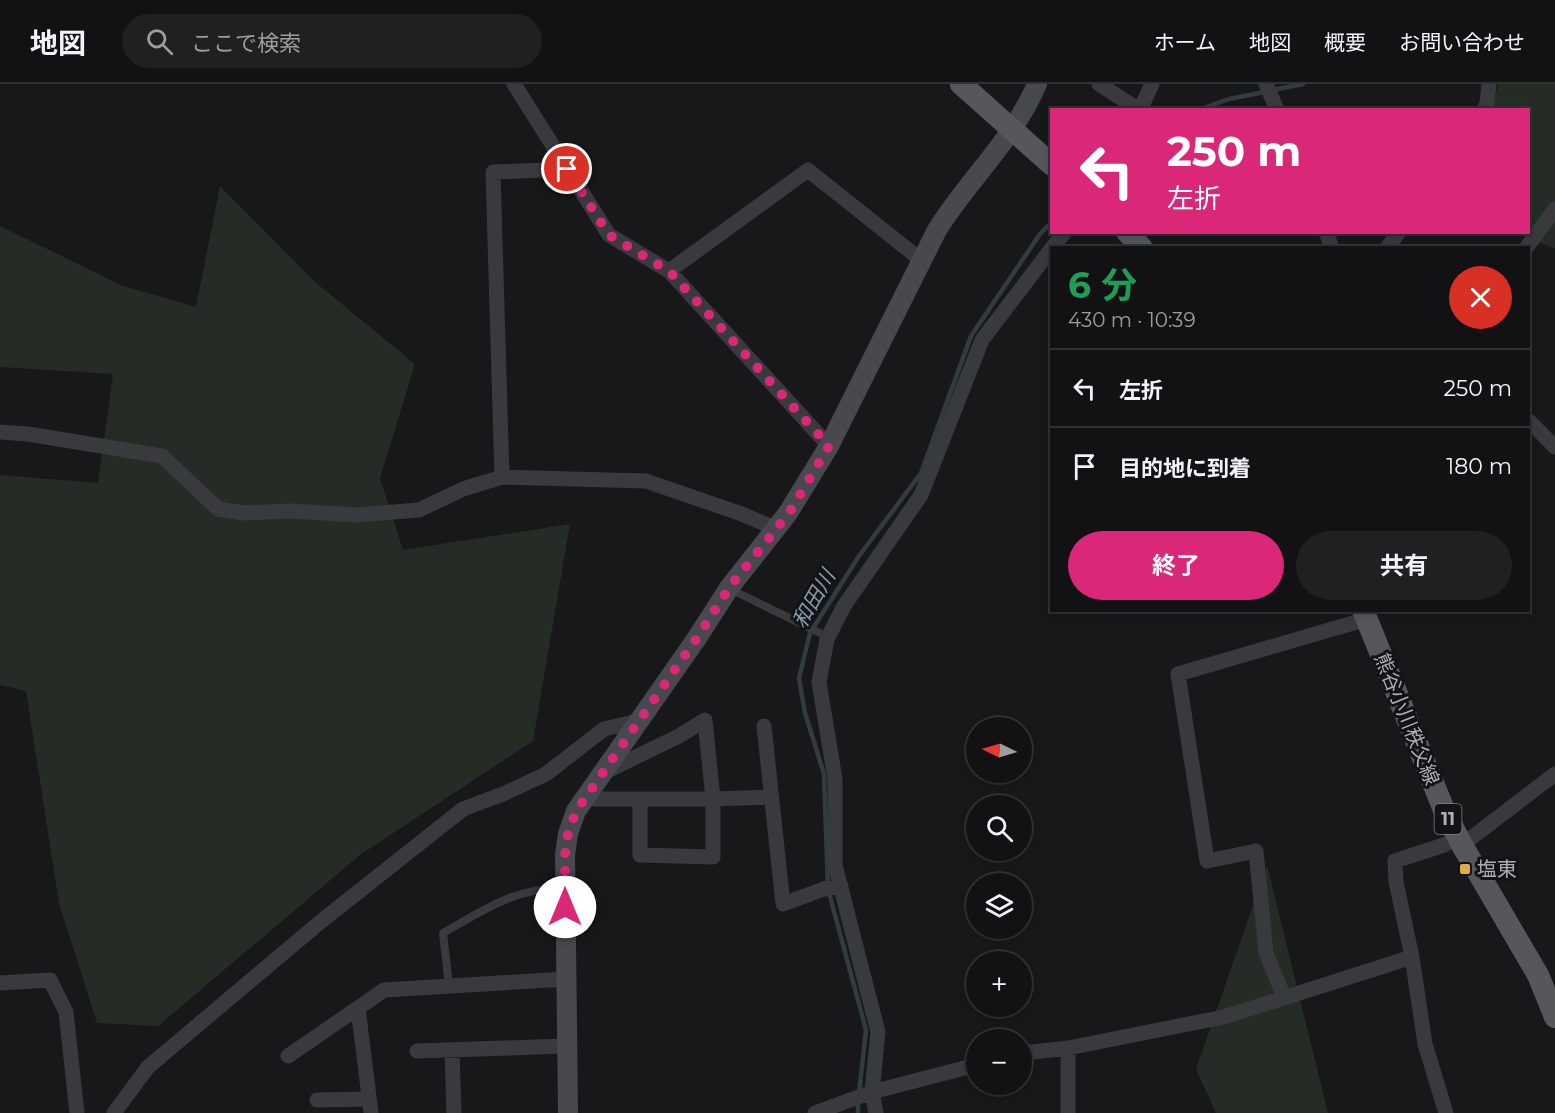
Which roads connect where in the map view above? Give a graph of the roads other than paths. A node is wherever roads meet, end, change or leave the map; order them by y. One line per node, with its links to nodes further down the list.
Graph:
1 (514, 84): 14 (street)
2 (961, 84): 12 (main road)
3 (1038, 84): 12 (street)
4 (1099, 84): 8 (street)
5 (1152, 84): 9 (street)
6 (1266, 84): 10 (street)
7 (1489, 84): 11 (street)
8 (1136, 108)
9 (1140, 108)
10 (1276, 108)
11 (1485, 108)
12 (1013, 131): 13 (main road); 22 (street)
13 (1050, 163)
14 (567, 169): 23 (street); 28 (street)
15 (1555, 209): 20 (street)
16 (1063, 234): 18 (street)
17 (1129, 234): 19 (main road)
18 (1054, 246)
19 (1140, 246)
20 (1527, 246)
21 (1050, 251): 32 (street)
22 (921, 260): 23 (street); 26 (street)
23 (669, 271): 26 (street)
24 (1530, 422): 27 (street)
25 (0, 432): 28 (street)
26 (829, 446): 29 (street)
27 (1555, 447)
28 (502, 477): 29 (street)
29 (774, 528): 30 (street)
30 (729, 588): 32 (lane); 33 (street)
31 (1365, 615): 41 (main road, 熊谷小川秩父線 / 11); 48 (street)
32 (828, 637): 42 (street)
33 (638, 721): 35 (street); 62 (street)
34 (764, 726): 37 (street)
35 (603, 773): 38 (street); 40 (street)
36 (1555, 774): 41 (street)
37 (770, 797): 40 (street); 42 (street)
38 (584, 799): 39 (street); 43 (street)
39 (640, 799): 40 (street); 40 (street)
40 (713, 799)
41 (1460, 841): 44 (street); 50 (main road, 熊谷小川秩父線 / 11)
42 (841, 886): 58 (street)
43 (565, 888): 45 (street); 47 (lane)
44 (1412, 957): 48 (street); 68 (street)
45 (566, 979): 47 (street); 51 (street)
46 (0, 983): 61 (street)
47 (449, 986): 49 (street)
48 (1284, 997): 52 (street)
49 (358, 1008): 56 (street); 60 (street)
50 (1555, 1017)
51 (566, 1046): 53 (street); 64 (street)
52 (1068, 1048): 55 (street); 67 (street)
53 (452, 1050): 54 (street); 63 (street)
54 (417, 1051)
55 (1032, 1052)
56 (288, 1056)
57 (966, 1068): 58 (street)
58 (872, 1092): 65 (street); 66 (street)
59 (317, 1100): 60 (street)
60 (370, 1106)
61 (76, 1113)
62 (114, 1113)
63 (454, 1113)
64 (568, 1113)
65 (815, 1113)
66 (876, 1113)
67 (1068, 1113)
68 (1446, 1113)

